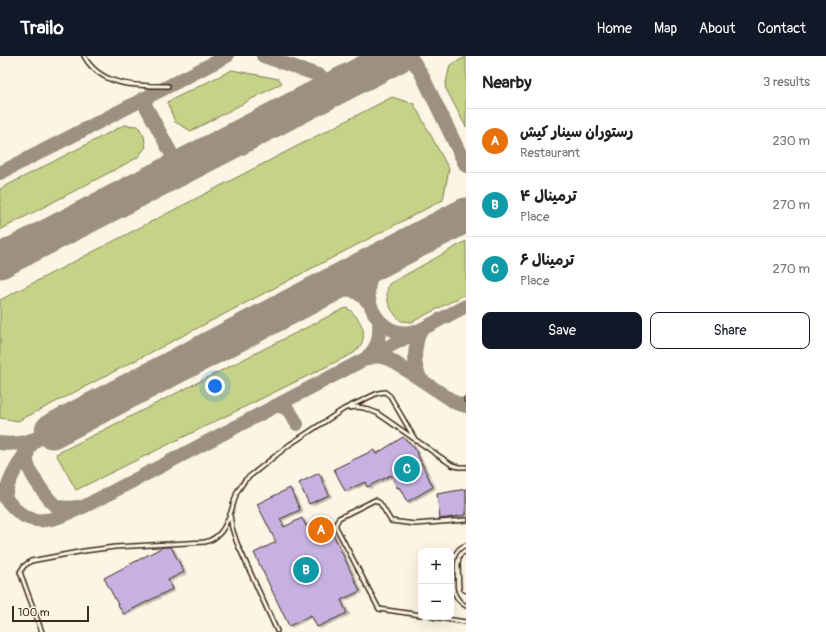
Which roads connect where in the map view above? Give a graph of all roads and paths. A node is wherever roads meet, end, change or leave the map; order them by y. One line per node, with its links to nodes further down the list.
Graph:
1 (84, 56): 2 (lane)
2 (168, 86)
3 (344, 409): 4 (lane); 4 (lane); 6 (lane)
4 (416, 441): 5 (lane)
5 (466, 467)
6 (231, 512): 15 (lane); 16 (lane)
7 (466, 520): 12 (lane)
8 (466, 545): 11 (lane)
9 (466, 562): 10 (main road)
10 (466, 588)
11 (466, 606)
12 (418, 615)
13 (452, 620): 14 (lane)
14 (466, 622)
15 (277, 630)
16 (42, 632)

